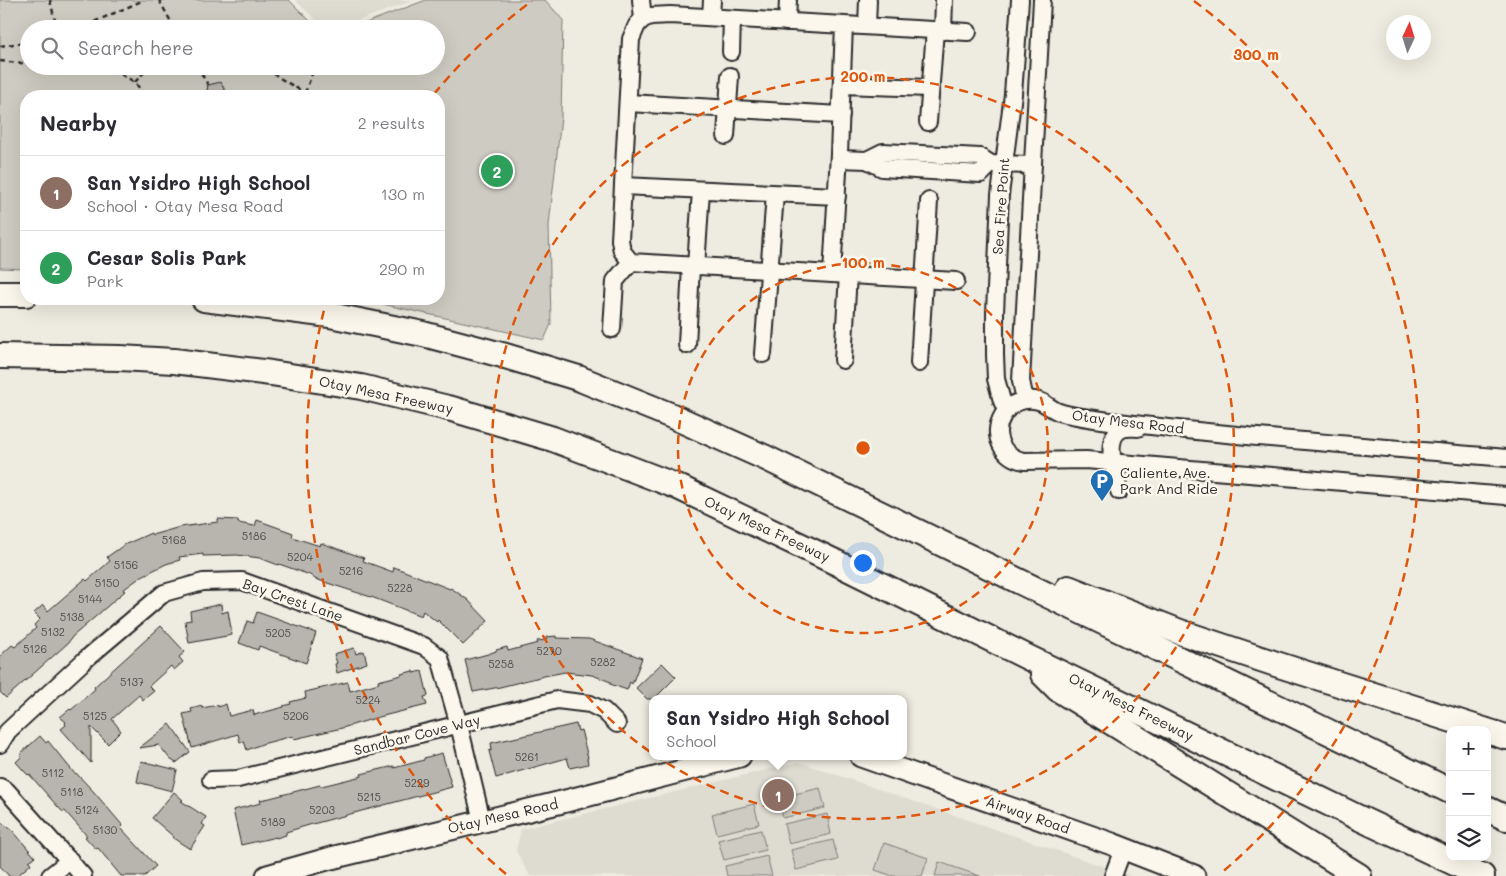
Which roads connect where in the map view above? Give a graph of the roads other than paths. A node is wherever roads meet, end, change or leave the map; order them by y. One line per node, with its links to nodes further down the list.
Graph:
1 (641, 0): 9 (street)
2 (712, 0): 8 (street)
3 (788, 0): 11 (street)
4 (868, 0): 13 (street)
5 (944, 0): 14 (street)
6 (1020, 0): 26 (street, Sea Fire Point)
7 (1042, 0): 27 (street)
8 (711, 17): 9 (street); 10 (street)
9 (643, 19): 20 (street)
10 (732, 19): 11 (street); 16 (street)
11 (787, 22): 12 (street)
12 (844, 25): 13 (street); 18 (street)
13 (867, 26): 14 (street)
14 (939, 31): 15 (street); 19 (street)
15 (968, 32)
16 (731, 52)
17 (730, 76): 21 (street)
18 (842, 85): 19 (street); 22 (street)
19 (930, 88): 23 (street)
20 (628, 103): 21 (street); 28 (street)
21 (728, 109): 22 (street); 24 (street)
22 (841, 116): 25 (street)
23 (928, 122)
24 (726, 136)
25 (839, 159): 26 (street); 31 (street)
26 (997, 164): 27 (street); 50 (street, Sea Fire Point)
27 (1033, 165): 49 (street)
28 (623, 186): 29 (street); 33 (street)
29 (701, 190): 30 (street); 34 (street)
30 (775, 194): 31 (street); 35 (street)
31 (836, 196): 36 (street)
32 (929, 201): 38 (street)
33 (631, 262): 34 (street); 43 (street)
34 (693, 266): 35 (street); 44 (street)
35 (769, 271): 36 (street); 45 (street)
36 (832, 274): 37 (street)
37 (848, 274): 38 (street); 47 (street)
38 (925, 279): 39 (street); 48 (street)
39 (956, 280)
40 (0, 294): 41 (highway)
41 (20, 294)
42 (251, 305): 56 (highway)
43 (612, 329)
44 (686, 344)
45 (763, 354)
46 (0, 356): 57 (highway, Otay Mesa Freeway)
47 (842, 360)
48 (919, 363)
49 (1025, 400): 50 (street); 51 (street, Otay Mesa Road)
50 (1006, 410): 53 (street)
51 (1163, 428): 52 (street, Otay Mesa Road); 53 (street)
52 (1506, 458)
53 (1112, 462): 54 (street); 54 (street)
54 (1138, 464): 55 (street)
55 (1506, 496)
56 (899, 522): 60 (highway); 68 (highway)
57 (1027, 657): 79 (highway); 80 (highway, Otay Mesa Freeway)
58 (617, 724): 59 (street, Sandbar Cove Way)
59 (460, 725): 63 (street, Bay Crest Lane); 66 (street, Sandbar Cove Way); 71 (street, Bay Crest Lane)
60 (1473, 726)
61 (1491, 732): 62 (highway)
62 (1506, 737)
63 (0, 744)
64 (725, 760): 71 (main road, Otay Mesa Road)
65 (872, 760): 72 (main road, Airway Road)
66 (211, 780)
67 (0, 787): 73 (street)
68 (1446, 788)
69 (1491, 811): 70 (highway)
70 (1506, 818)
71 (482, 821): 76 (main road, Otay Mesa Road)
72 (1123, 849): 77 (street); 78 (main road, Airway Road)
73 (70, 860): 74 (street); 75 (street)
74 (50, 876)
75 (84, 876)
76 (267, 876)
77 (1113, 876)
78 (1194, 876)
79 (1359, 876)
80 (1482, 876)

